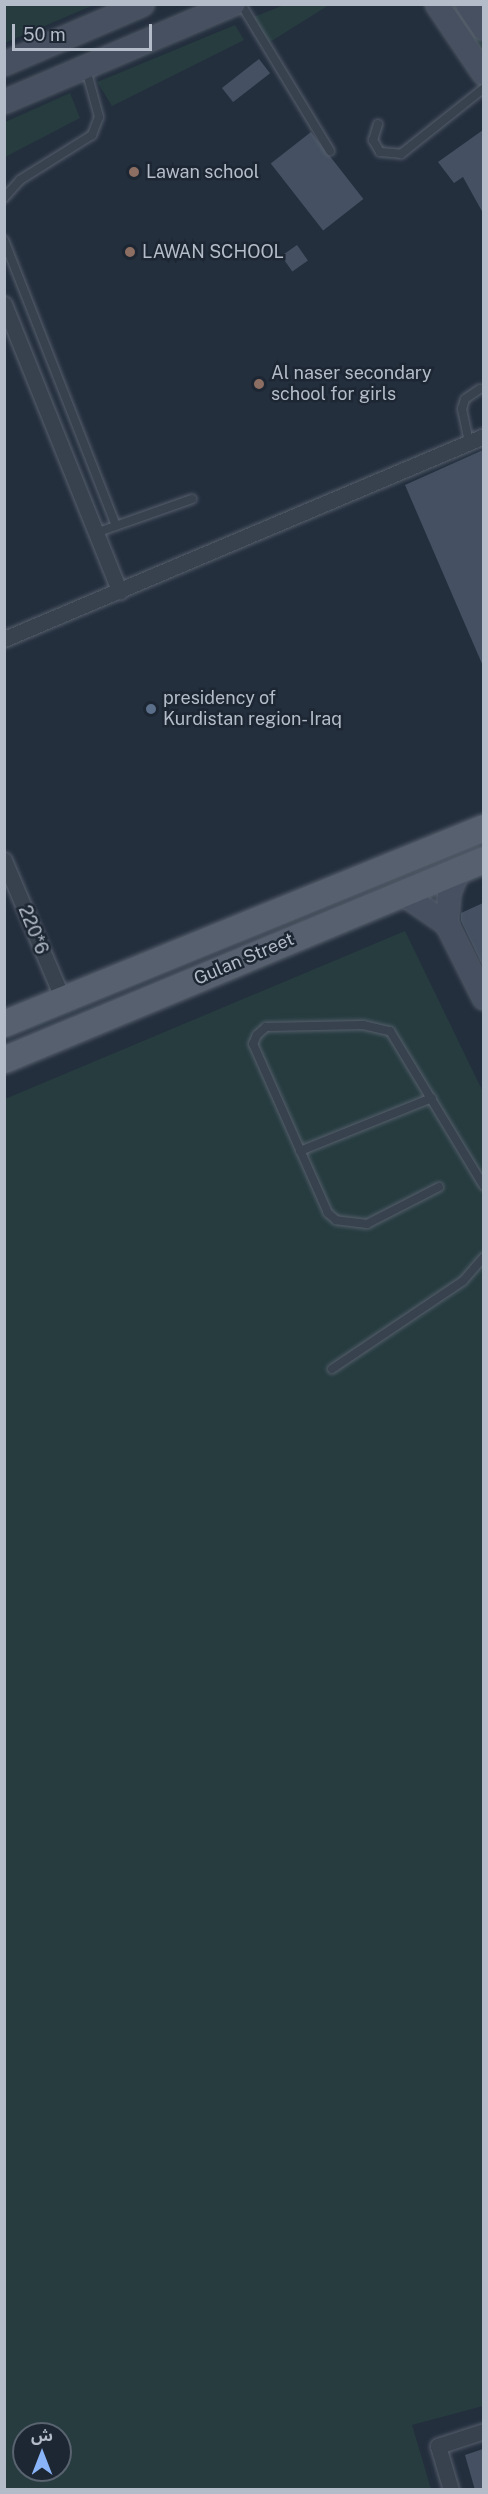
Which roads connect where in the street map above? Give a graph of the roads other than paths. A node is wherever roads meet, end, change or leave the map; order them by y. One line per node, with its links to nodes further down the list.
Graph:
1 (143, 4): 7 (street)
2 (234, 4): 8 (street)
3 (241, 4): 13 (lane)
4 (437, 4): 9 (street)
5 (467, 4): 6 (street)
6 (483, 29)
7 (4, 64)
8 (86, 68): 11 (street); 14 (lane)
9 (483, 74)
10 (483, 88): 12 (lane)
11 (4, 102)
12 (378, 124)
13 (330, 151)
14 (4, 198)
15 (4, 240): 21 (lane)
16 (4, 304): 22 (street)
17 (480, 389): 19 (lane)
18 (483, 436): 19 (street)
19 (469, 442): 23 (street)
20 (192, 499): 21 (lane)
21 (116, 526): 22 (lane)
22 (96, 533): 23 (street)
23 (120, 592): 24 (street)
24 (4, 639)
25 (483, 828): 32 (main road, Gulan Street)
26 (4, 860): 32 (street, 220*6)
27 (483, 860): 28 (main road, Gulan Street)
28 (459, 869): 29 (main road, Gulan Street); 30 (street)
29 (402, 893): 30 (street); 34 (main road, Gulan Street)
30 (447, 924): 31 (street)
31 (483, 998)
32 (63, 1000): 33 (main road, Gulan Street)
33 (4, 1023)
34 (4, 1060)
35 (432, 1098): 36 (lane); 36 (lane); 37 (lane)
36 (300, 1151): 38 (lane)
37 (483, 1186)
38 (439, 1187)
39 (483, 1257): 40 (lane)
40 (332, 1369)
41 (483, 2431): 42 (street)
42 (451, 2490)

